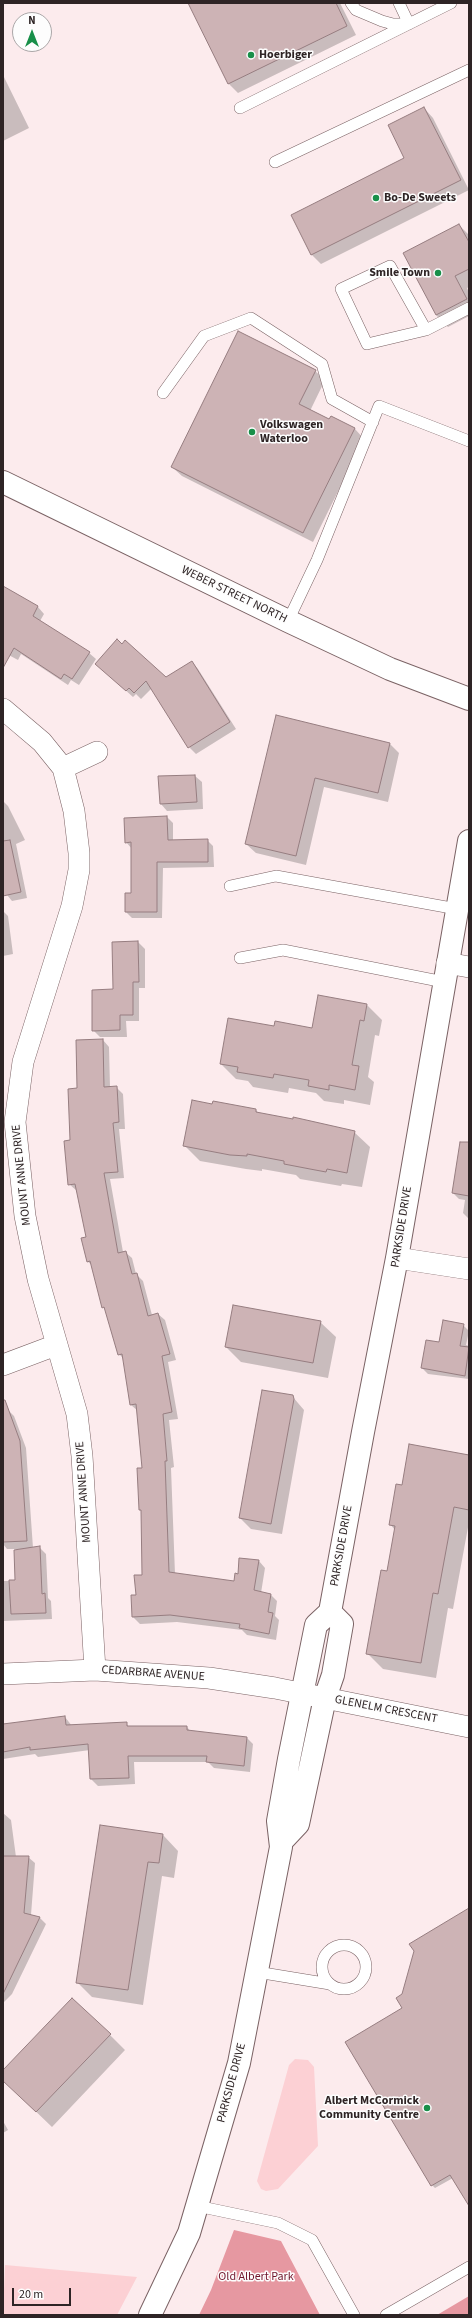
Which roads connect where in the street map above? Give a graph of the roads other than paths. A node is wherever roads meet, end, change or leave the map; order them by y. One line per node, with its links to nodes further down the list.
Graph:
1 (351, 3): 4 (lane)
2 (399, 3): 4 (lane)
3 (451, 3): 4 (lane)
4 (409, 24): 6 (lane)
5 (469, 70): 7 (lane)
6 (240, 108)
7 (275, 162)
8 (469, 308): 9 (lane)
9 (426, 330): 9 (lane)
10 (163, 392): 11 (lane)
11 (373, 422): 12 (lane); 14 (lane)
12 (469, 440)
13 (3, 482): 14 (street, WEBER STREET NORTH)
14 (288, 621): 15 (street, WEBER STREET NORTH)
15 (469, 699)
16 (3, 709): 18 (street, MOUNT ANNE DRIVE)
17 (97, 752): 18 (street)
18 (63, 768): 25 (street, MOUNT ANNE DRIVE)
19 (469, 841): 21 (street, PARKSIDE DRIVE)
20 (230, 886): 21 (lane)
21 (456, 909): 24 (street, PARKSIDE DRIVE)
22 (240, 958): 24 (lane)
23 (469, 967): 24 (street)
24 (445, 973): 26 (street, PARKSIDE DRIVE)
25 (9, 1105): 28 (street, MOUNT ANNE DRIVE)
26 (398, 1258): 27 (street); 30 (street, PARKSIDE DRIVE)
27 (469, 1269)
28 (56, 1345): 29 (street); 31 (street, MOUNT ANNE DRIVE)
29 (3, 1365)
30 (330, 1612): 33 (street, PARKSIDE DRIVE); 34 (street)
31 (95, 1670): 32 (street, CEDARBRAE AVENUE); 33 (street, CEDARBRAE AVENUE)
32 (3, 1674)
33 (302, 1694): 34 (street, GLENELM CRESCENT); 36 (street, PARKSIDE DRIVE)
34 (325, 1698): 35 (street, GLENELM CRESCENT); 36 (street)
35 (469, 1727)
36 (282, 1841): 37 (street, PARKSIDE DRIVE)
37 (258, 1972): 38 (lane); 39 (street, PARKSIDE DRIVE)
38 (330, 1984): 38 (lane)
39 (197, 2206): 41 (street, PARKSIDE DRIVE); 42 (lane)
40 (469, 2267): 43 (lane)
41 (150, 2315)
42 (354, 2315)
43 (386, 2315)

